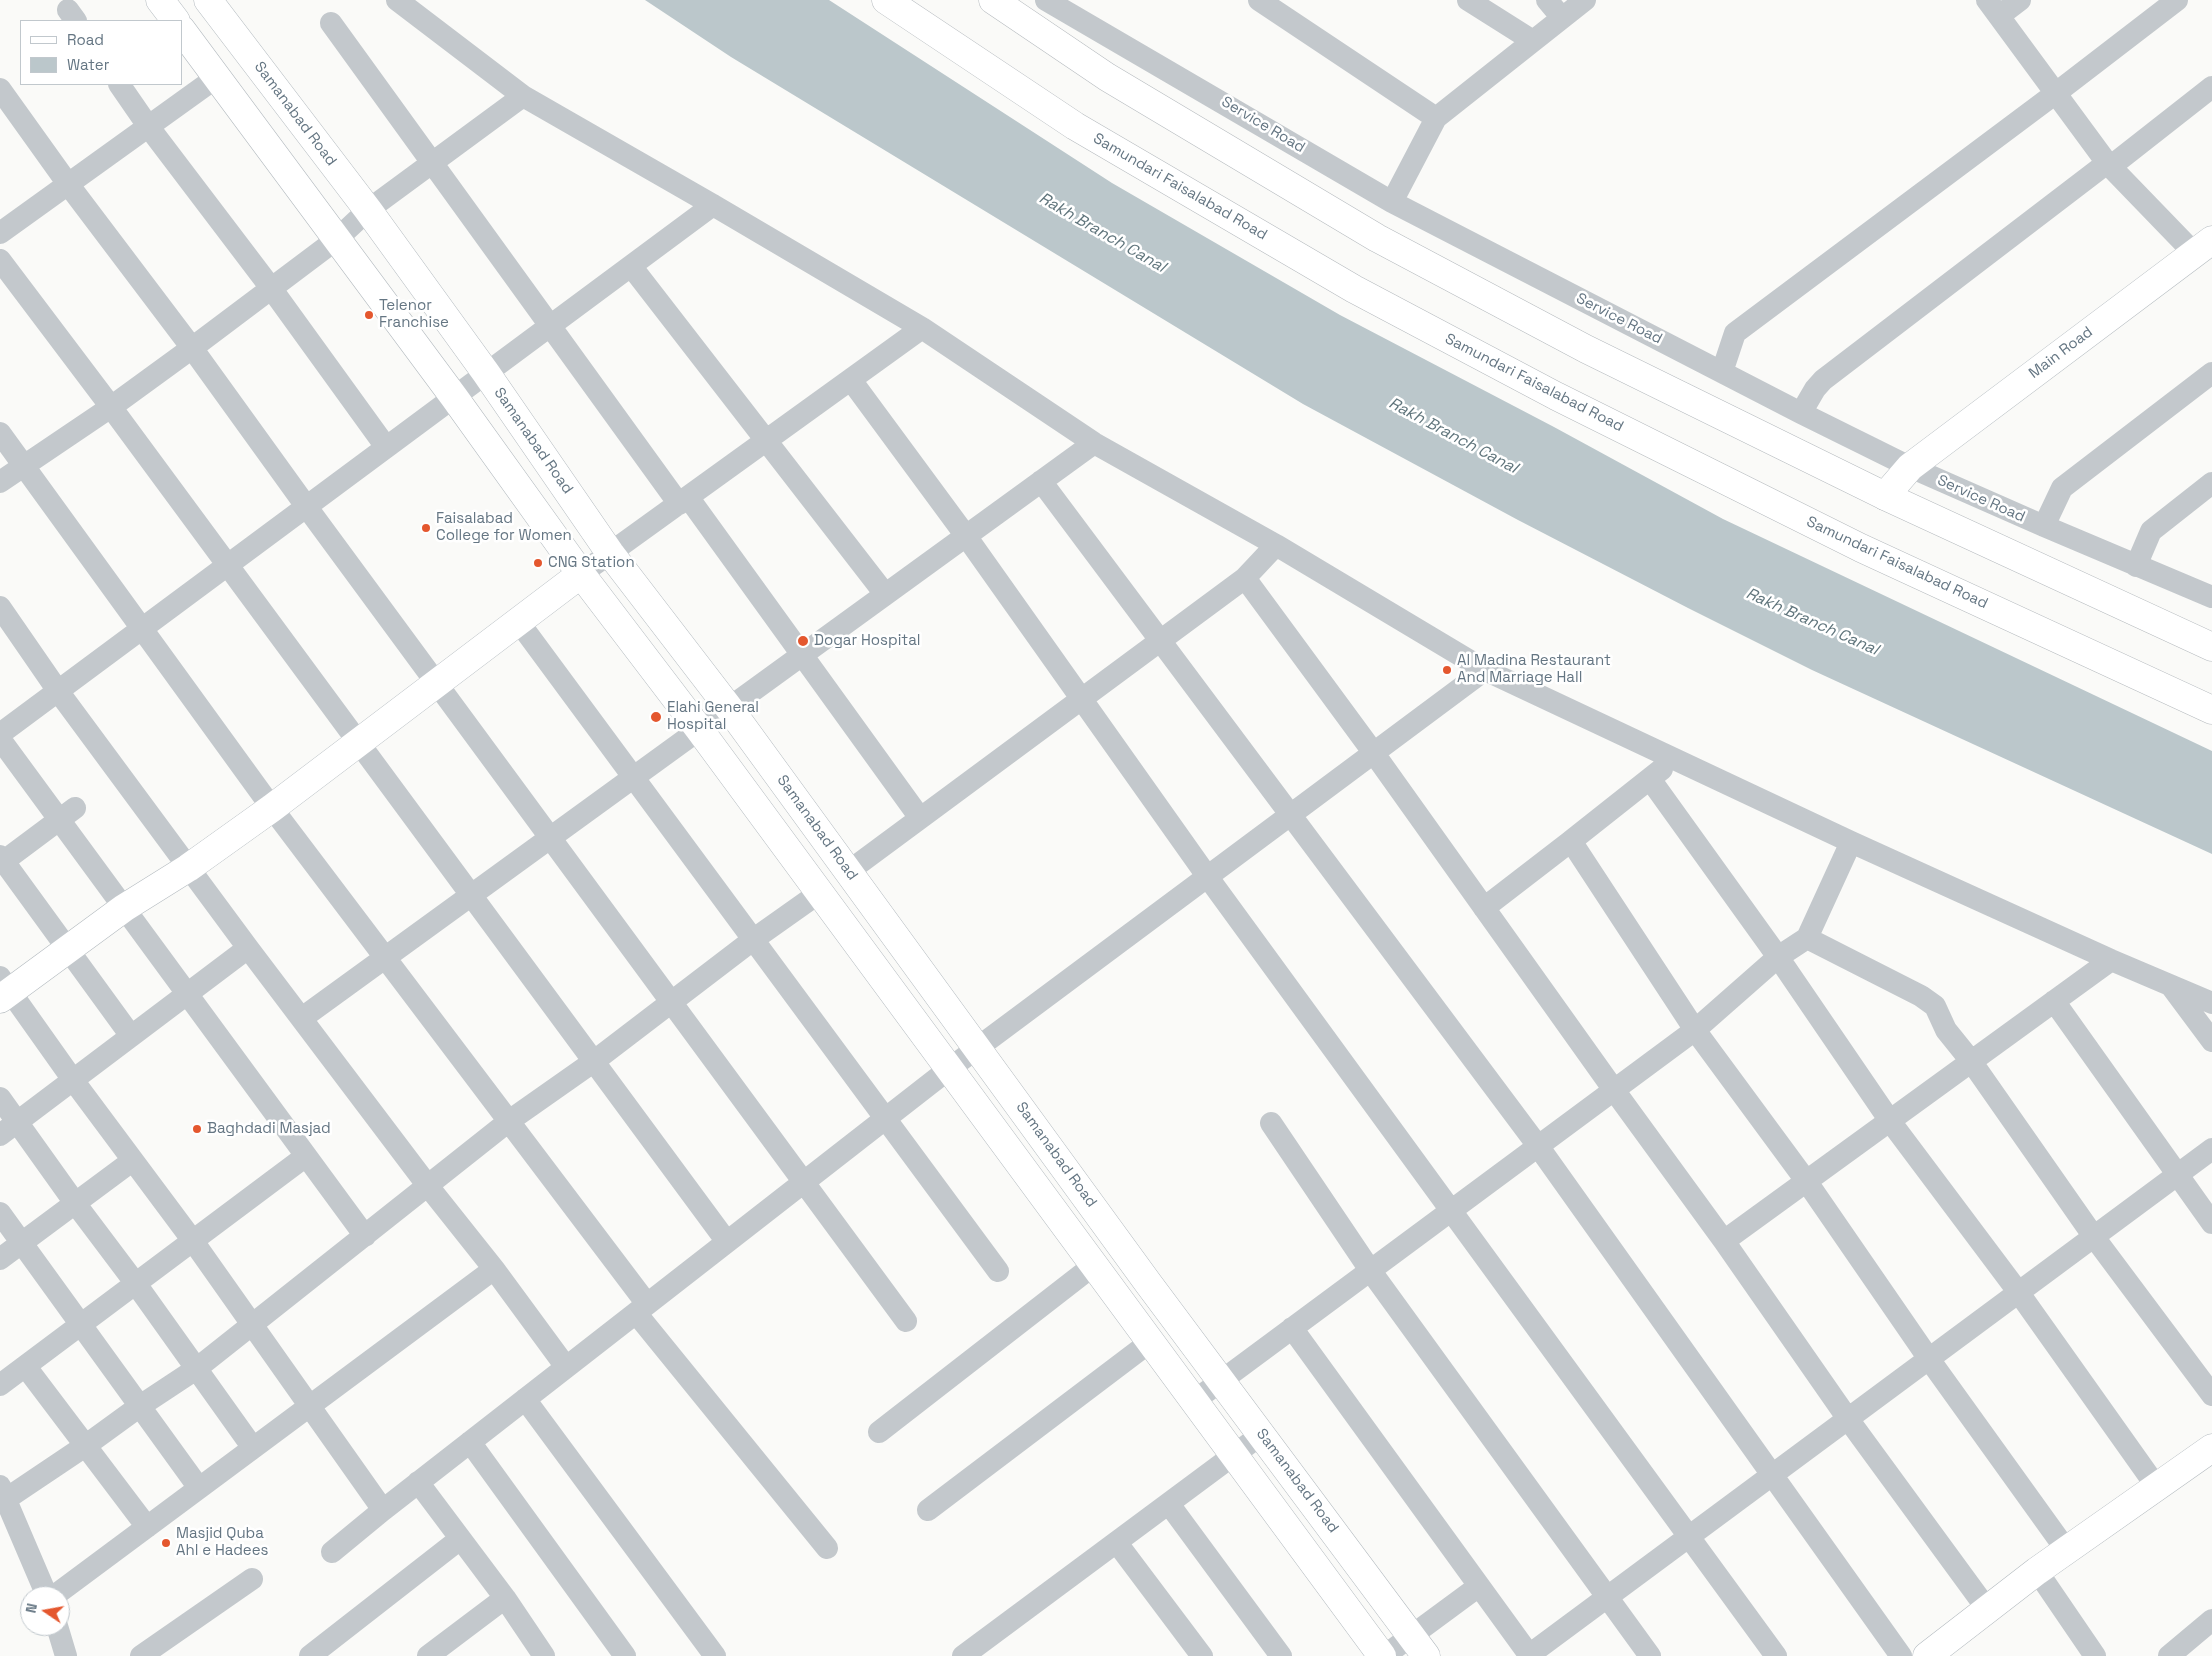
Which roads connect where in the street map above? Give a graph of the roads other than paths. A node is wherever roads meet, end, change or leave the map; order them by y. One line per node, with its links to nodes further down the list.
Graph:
1 (160, 0): 15 (street)
2 (208, 0): 32 (street, Samanabad Road)
3 (397, 0): 24 (street)
4 (993, 0): 58 (street)
5 (1259, 0): 25 (street)
6 (1468, 0): 18 (street)
7 (1547, 0): 14 (street)
8 (1584, 0): 14 (street)
9 (2020, 0): 13 (street)
10 (2177, 0): 23 (street)
11 (894, 2): 82 (street, Samundari Faisalabad Road)
12 (1058, 3): 30 (street, Service Road)
13 (1993, 8): 23 (street)
14 (1562, 18): 18 (street)
15 (175, 20)
16 (331, 23): 27 (street)
17 (182, 30): 19 (street)
18 (1533, 41): 25 (street)
19 (216, 77): 26 (street); 34 (street)
20 (120, 85): 26 (street)
21 (2212, 87): 28 (street)
22 (0, 89): 29 (street)
23 (2056, 94): 28 (street); 42 (street)
24 (523, 96): 27 (street); 31 (street)
25 (1436, 118): 30 (street)
26 (148, 126): 29 (street); 38 (street)
27 (431, 164): 32 (street); 39 (street)
28 (2109, 165): 35 (street); 48 (street)
29 (68, 184): 33 (street); 41 (street)
30 (1392, 202): 42 (street, Service Road)
31 (713, 205): 37 (street); 40 (street)
32 (368, 210): 34 (street); 43 (street, Samanabad Road)
33 (0, 233)
34 (337, 240): 38 (street); 46 (street)
35 (2203, 246): 54 (street, Main Road)
36 (0, 260): 47 (street)
37 (631, 266): 39 (street); 50 (street)
38 (272, 288): 41 (street); 52 (street)
39 (550, 325): 43 (street); 59 (street)
40 (922, 328): 45 (street); 51 (street)
41 (192, 348): 47 (street); 60 (street)
42 (1722, 372): 48 (street, Service Road)
43 (486, 373): 46 (street); 64 (street, Samanabad Road)
44 (2212, 373): 61 (street)
45 (851, 380): 50 (street); 62 (street)
46 (454, 397): 52 (street); 67 (street)
47 (111, 407): 53 (street); 65 (street)
48 (1801, 413): 54 (street, Service Road)
49 (0, 433): 53 (street)
50 (765, 441): 59 (street); 69 (street)
51 (1094, 443): 55 (street); 63 (street)
52 (386, 447): 60 (street)
53 (23, 465): 56 (street); 73 (street)
54 (1910, 467): 58 (street, Main Road); 61 (street, Service Road)
55 (1041, 481): 62 (street); 74 (street)
56 (0, 482)
57 (2212, 483): 66 (street)
58 (1885, 496): 75 (street)
59 (684, 500): 64 (street); 76 (street)
60 (306, 506): 65 (street); 78 (street)
61 (2044, 526): 66 (street, Service Road)
62 (966, 536): 69 (street); 80 (street)
63 (1276, 544): 68 (street); 77 (street)
64 (610, 553): 67 (street); 81 (street, Samanabad Road)
65 (226, 566): 73 (street); 86 (street)
66 (2136, 566): 70 (street, Service Road)
67 (581, 574): 72 (street); 83 (street)
68 (1245, 578): 74 (street); 87 (street)
69 (885, 594): 76 (street)
70 (2212, 597)
71 (0, 609): 79 (street)
72 (518, 620): 78 (street); 89 (street)
73 (141, 629): 79 (street); 91 (street)
74 (1161, 640): 80 (street); 93 (street)
75 (2212, 647)
76 (801, 655): 81 (street); 94 (street)
77 (1486, 670): 87 (street); 88 (street)
78 (437, 683): 86 (street); 95 (street)
79 (58, 691): 84 (street); 99 (street)
80 (1081, 699): 94 (street); 101 (street)
81 (729, 708): 83 (street); 100 (street, Samanabad Road)
82 (2212, 710)
83 (699, 729): 89 (street); 102 (street)
84 (0, 734)
85 (0, 739): 92 (street)
86 (358, 743): 91 (street); 103 (street)
87 (1373, 752): 93 (street); 105 (street)
88 (1676, 759): 90 (street); 97 (street)
89 (634, 777): 95 (street); 107 (street)
90 (1650, 779): 96 (street); 110 (street)
91 (272, 808): 99 (street); 111 (street)
92 (67, 814): 98 (street); 104 (street)
93 (1289, 815): 101 (street); 135 (street)
94 (920, 818): 100 (street)
95 (550, 837): 103 (street); 117 (street)
96 (1570, 841): 105 (street); 120 (street)
97 (1851, 842): 106 (street); 112 (street)
98 (1, 861): 109 (street)
99 (188, 868): 104 (street); 108 (street)
100 (849, 871): 123 (street, Samanabad Road)
101 (1207, 876): 123 (street); 144 (street)
102 (819, 893): 107 (street); 126 (street)
103 (470, 895): 111 (street); 125 (street)
104 (124, 908): 109 (street); 115 (street)
105 (1484, 908): 128 (street)
106 (1807, 938): 110 (street); 124 (street)
107 (754, 939): 117 (street); 130 (street)
108 (248, 948): 115 (street); 119 (street)
109 (68, 949): 114 (street); 121 (street)
110 (1778, 957): 120 (street); 132 (street)
111 (384, 958): 119 (street); 131 (street)
112 (2111, 960): 113 (street); 116 (street)
113 (2168, 983): 118 (street); 122 (street)
114 (3, 989): 127 (street)
115 (187, 994): 121 (street); 137 (street)
116 (2054, 1001): 124 (street); 139 (street)
117 (672, 1002): 125 (street); 140 (street)
118 (2212, 1003)
119 (302, 1018): 142 (street)
120 (1695, 1030): 128 (street); 141 (street)
121 (131, 1036): 127 (street)
122 (2212, 1042)
123 (978, 1047): 126 (street); 170 (street, Samanabad Road)
124 (1971, 1061): 132 (street); 148 (street)
125 (593, 1062): 131 (street); 151 (street)
126 (949, 1069): 130 (street); 154 (street)
127 (73, 1080): 134 (street); 138 (street)
128 (1614, 1090): 135 (street); 150 (street)
129 (0, 1098): 134 (street)
130 (885, 1119): 140 (street); 157 (street)
131 (509, 1121): 142 (street); 160 (street)
132 (1890, 1122): 141 (street); 159 (street)
133 (1271, 1123): 156 (street)
134 (8, 1129): 143 (street)
135 (1538, 1146): 144 (street); 185 (street)
136 (2212, 1150): 139 (street)
137 (306, 1156): 147 (street); 149 (street)
138 (132, 1161): 143 (street); 149 (street)
139 (2177, 1175): 146 (street); 148 (street)
140 (804, 1182): 151 (street); 161 (street)
141 (1806, 1182): 150 (street); 166 (street)
142 (428, 1186): 147 (street); 155 (street)
143 (75, 1203): 152 (street); 158 (street)
144 (1451, 1210): 156 (street); 194 (street)
145 (0, 1213): 152 (street)
146 (2212, 1223)
147 (365, 1236): 163 (street)
148 (2094, 1237): 159 (street); 172 (street)
149 (193, 1241): 158 (street); 163 (street)
150 (1724, 1241): 177 (street)
151 (727, 1242): 160 (street)
152 (22, 1243): 153 (street); 162 (street)
153 (0, 1259)
154 (1094, 1265): 165 (street); 178 (street)
155 (494, 1269): 168 (street); 175 (street)
156 (1370, 1270): 164 (street); 206 (street)
157 (998, 1271)
158 (136, 1284): 162 (street); 169 (street)
159 (2019, 1293): 166 (street); 187 (street)
160 (641, 1308): 168 (street); 197 (street)
161 (906, 1321)
162 (82, 1325): 167 (street); 176 (street)
163 (252, 1326): 169 (street); 175 (street)
164 (1292, 1328): 170 (street); 204 (street)
165 (1150, 1342): 174 (street); 192 (street)
166 (1929, 1359): 177 (street); 198 (street)
167 (26, 1367): 171 (street); 181 (street)
168 (566, 1367): 173 (street)
169 (196, 1369): 176 (street); 182 (street)
170 (1222, 1380): 174 (street); 179 (street, Samanabad Road)
171 (0, 1386)
172 (2212, 1395)
173 (525, 1399): 180 (street); 218 (street)
174 (1194, 1401): 184 (street)
175 (311, 1405): 182 (street); 191 (street)
176 (140, 1406): 181 (street); 188 (street)
177 (1848, 1419): 185 (street); 207 (street)
178 (879, 1432)
179 (1262, 1434): 184 (street); 210 (street, Samanabad Road)
180 (470, 1442): 186 (street); 217 (street)
181 (85, 1446): 189 (street); 193 (street)
182 (253, 1448): 188 (street)
183 (2212, 1448): 187 (street)
184 (1234, 1456): 190 (street); 221 (street)
185 (1773, 1475): 194 (street); 225 (street)
186 (418, 1482): 191 (street); 195 (street)
187 (2156, 1486): 198 (street)
188 (199, 1488): 193 (street)
189 (3, 1492): 202 (street)
190 (1169, 1504): 196 (street); 220 (street)
191 (383, 1510): 199 (street)
192 (928, 1510)
193 (147, 1527): 203 (street)
194 (1689, 1537): 206 (street); 224 (street)
195 (460, 1539): 205 (street); 215 (street)
196 (1117, 1543): 212 (street); 219 (street)
197 (827, 1548)
198 (2067, 1551): 200 (street)
199 (332, 1552)
200 (2037, 1572): 207 (street); 227 (street)
201 (252, 1579): 214 (street)
202 (43, 1586)
203 (67, 1586)
204 (1479, 1586): 210 (street); 222 (street)
205 (505, 1598): 211 (street); 216 (street)
206 (1608, 1598): 222 (street); 223 (street)
207 (1987, 1609): 226 (street)
208 (2212, 1620): 228 (street)
209 (60, 1636): 213 (street)
210 (1419, 1646): 221 (street)
211 (533, 1652)
212 (1195, 1653)
213 (66, 1656)
214 (141, 1656)
215 (310, 1656)
216 (428, 1656)
217 (625, 1656)
218 (715, 1656)
219 (963, 1656)
220 (1281, 1656)
221 (1383, 1656)
222 (1530, 1656)
223 (1650, 1656)
224 (1776, 1656)
225 (1902, 1656)
226 (1927, 1656)
227 (2095, 1656)
228 (2169, 1656)

